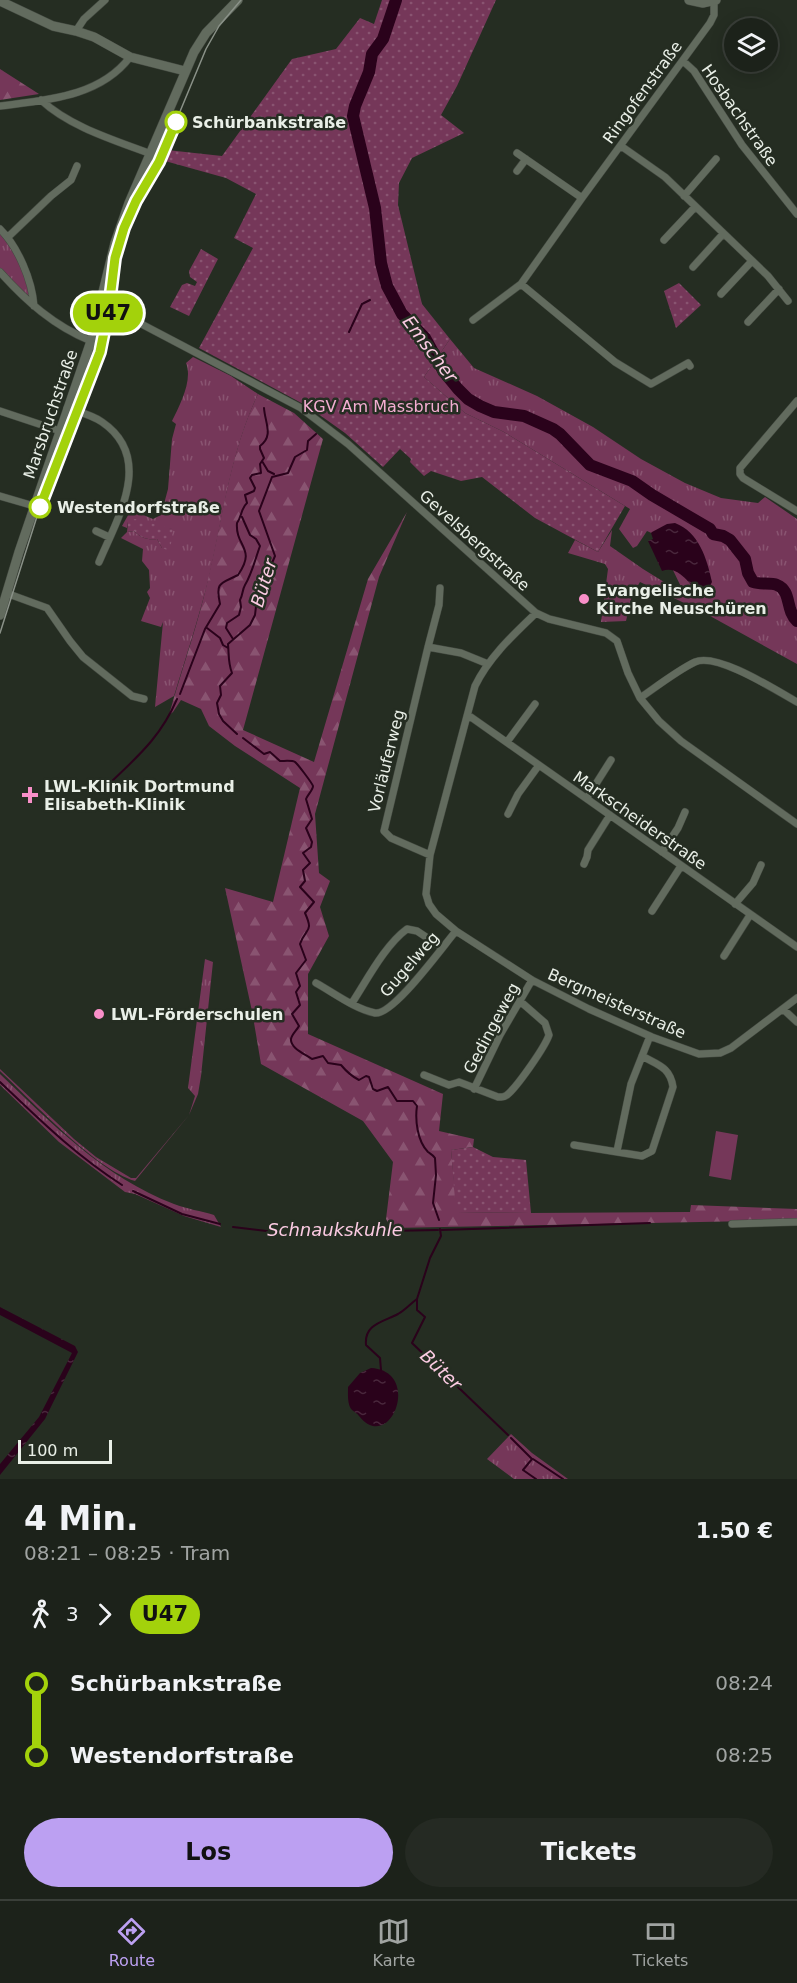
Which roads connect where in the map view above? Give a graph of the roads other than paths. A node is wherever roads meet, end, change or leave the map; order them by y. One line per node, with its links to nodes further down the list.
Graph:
1 (105, 0): 6 (street)
2 (238, 0): 9 (street, Marsbruchstraße)
3 (689, 0): 4 (street)
4 (715, 0): 8 (street, Ringofenstraße)
5 (0, 1): 6 (street)
6 (76, 31): 7 (street)
7 (130, 57): 9 (street); 10 (street)
8 (683, 61): 12 (street, Ringofenstraße); 22 (street, Hosbachstraße)
9 (185, 71): 14 (street, Marsbruchstraße)
10 (41, 100): 11 (street); 14 (street)
11 (0, 106)
12 (621, 146): 19 (street); 20 (street, Ringofenstraße)
13 (517, 153): 15 (street)
14 (151, 154): 35 (street, Marsbruchstraße)
15 (526, 159): 18 (street); 20 (street)
16 (716, 159): 19 (street)
17 (77, 166): 25 (street)
18 (517, 171)
19 (684, 196): 21 (street)
20 (582, 198): 30 (street, Ringofenstraße)
21 (695, 207): 24 (street); 26 (street)
22 (797, 214)
23 (0, 229): 25 (street)
24 (723, 234): 27 (street); 28 (street)
25 (8, 237): 34 (street)
26 (664, 240)
27 (752, 261): 31 (street); 32 (street)
28 (693, 267)
29 (0, 272): 34 (street)
30 (521, 284): 36 (street, Ringofenstraße); 39 (street)
31 (779, 289): 33 (street); 37 (street)
32 (721, 294)
33 (788, 301)
34 (34, 306): 38 (street)
35 (99, 306): 38 (street, Marsbruchstraße); 52 (street, Gevelsbergstraße)
36 (474, 320)
37 (748, 322)
38 (91, 341): 41 (street, Marsbruchstraße)
39 (690, 366)
40 (797, 401): 46 (street)
41 (67, 408): 43 (street, Marsbruchstraße); 48 (street)
42 (0, 411): 43 (street)
43 (60, 431): 45 (street, Marsbruchstraße)
44 (0, 496): 45 (street)
45 (34, 507): 51 (street, Marsbruchstraße)
46 (797, 511)
47 (96, 531): 48 (street)
48 (109, 537): 49 (street)
49 (99, 562)
50 (440, 588): 54 (street, Vorläuferweg)
51 (6, 593): 53 (street, Marsbruchstraße); 57 (street)
52 (536, 613): 55 (street, Bergmeisterstraße); 56 (street, Gevelsbergstraße)
53 (0, 615)
54 (428, 647): 55 (street); 70 (street, Vorläuferweg)
55 (488, 664): 60 (street, Bergmeisterstraße)
56 (640, 698): 58 (street); 68 (street, Gevelsbergstraße)
57 (144, 699)
58 (797, 702)
59 (535, 704): 61 (street)
60 (468, 715): 61 (street, Markscheiderstraße); 70 (street, Bergmeisterstraße)
61 (507, 742): 63 (street, Markscheiderstraße)
62 (611, 760): 64 (street)
63 (539, 765): 64 (street, Markscheiderstraße); 66 (street)
64 (586, 798): 67 (street, Markscheiderstraße)
65 (685, 812): 69 (street)
66 (508, 814)
67 (610, 815): 69 (street, Markscheiderstraße); 71 (street)
68 (797, 824)
69 (662, 852): 73 (street, Markscheiderstraße)
70 (430, 855): 77 (street, Bergmeisterstraße)
71 (584, 864)
72 (761, 865): 74 (street)
73 (681, 866): 74 (street, Markscheiderstraße); 75 (street)
74 (735, 904): 76 (street, Markscheiderstraße)
75 (652, 911)
76 (750, 915): 78 (street, Markscheiderstraße); 80 (street)
77 (456, 931): 79 (street, Gugelweg); 81 (street, Bergmeisterstraße)
78 (797, 947)
79 (441, 948): 85 (street, Gugelweg); 85 (street)
80 (724, 956)
81 (532, 980): 84 (street, Gedingeweg); 88 (street, Bergmeisterstraße)
82 (316, 983): 85 (street, Gugelweg)
83 (797, 998): 86 (street, Bergmeisterstraße)
84 (521, 1002): 91 (street, Gedingeweg); 91 (street)
85 (352, 1003)
86 (783, 1009): 87 (street); 88 (street, Bergmeisterstraße)
87 (797, 1022)
88 (650, 1036): 89 (street)
89 (642, 1056): 93 (street); 93 (street)
90 (424, 1075): 91 (street)
91 (474, 1089)
92 (574, 1145): 93 (street)
93 (617, 1151)
94 (797, 1222): 95 (street)
95 (732, 1224)

